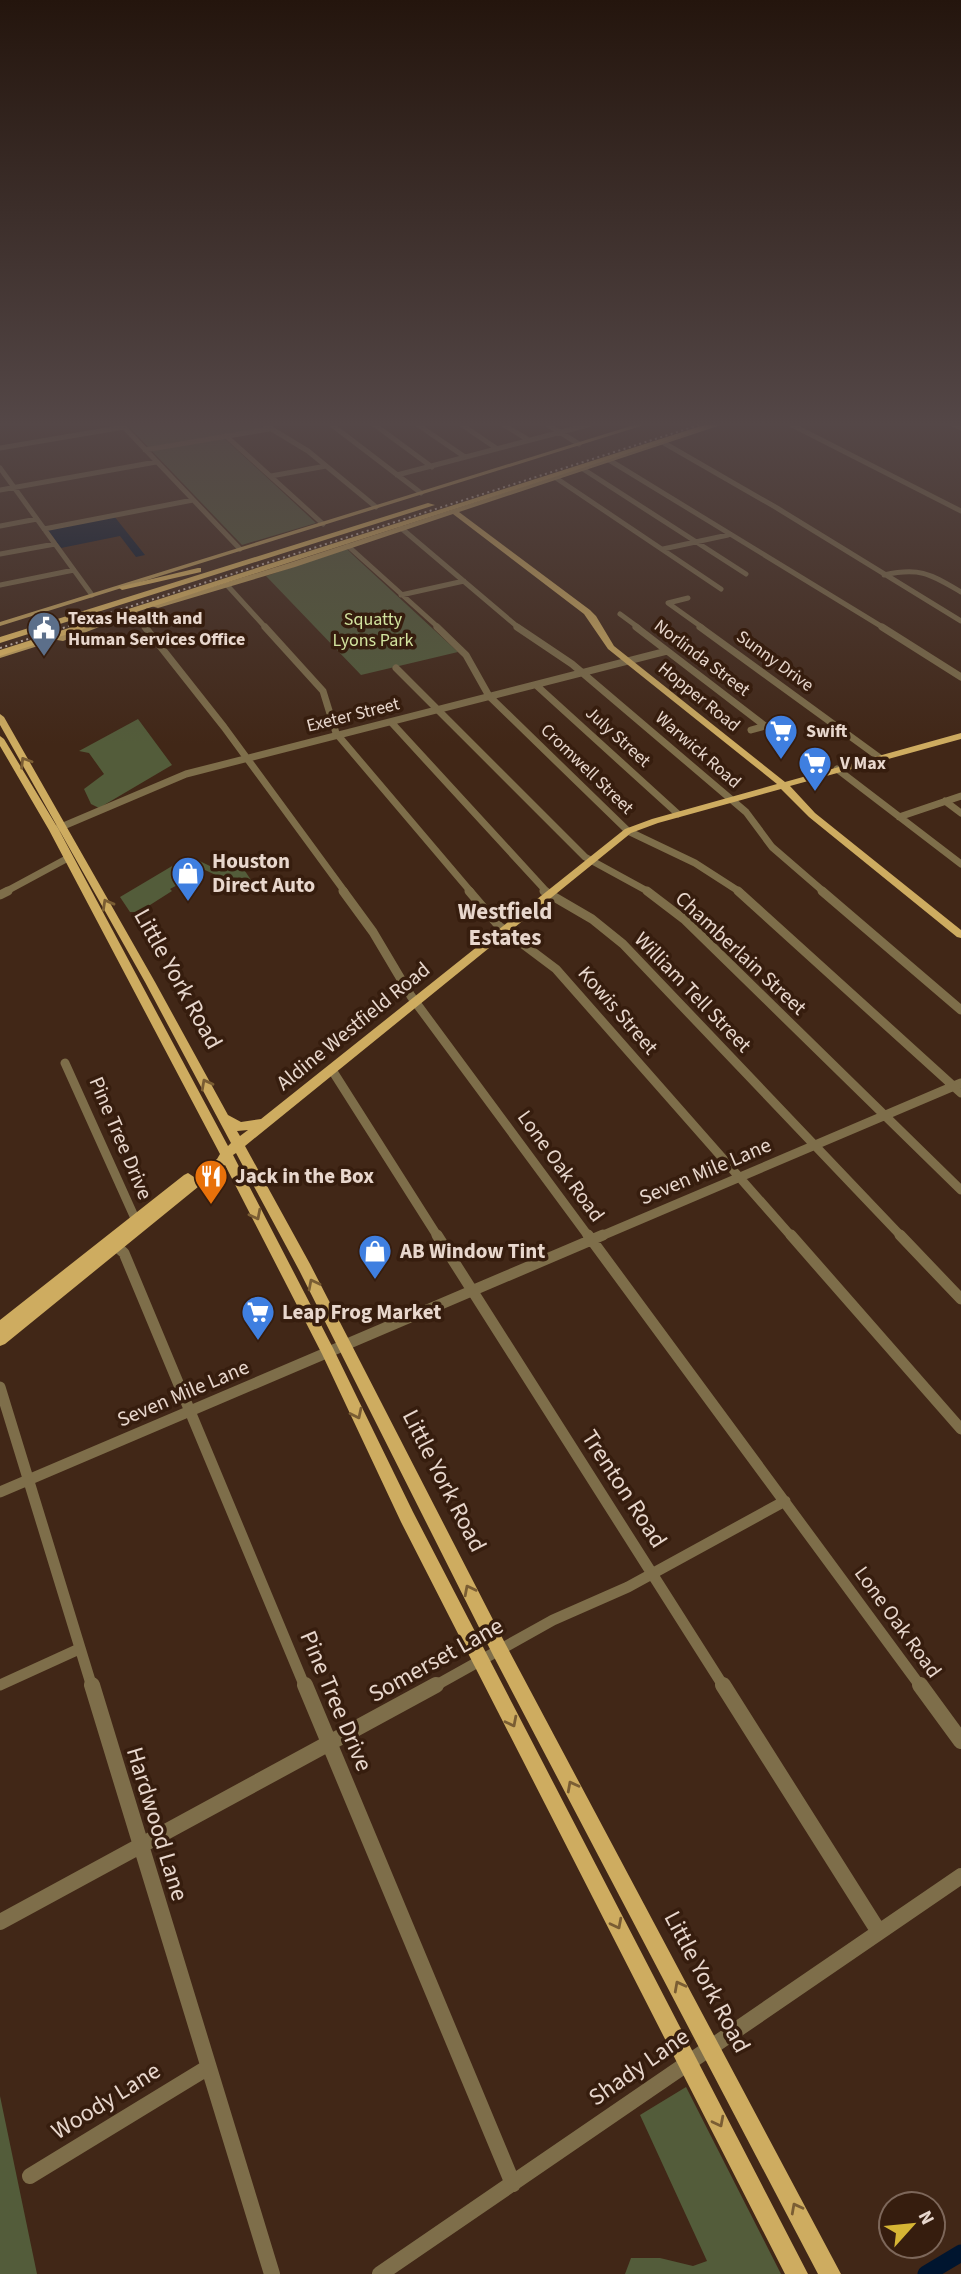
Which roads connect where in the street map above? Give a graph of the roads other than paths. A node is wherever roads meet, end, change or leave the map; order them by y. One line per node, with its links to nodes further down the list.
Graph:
1 (46, 531): 16 (street)
2 (223, 531): 18 (street)
3 (299, 531): 18 (main road)
4 (346, 531): 19 (highway)
5 (387, 531): 41 (highway)
6 (388, 531): 22 (highway)
7 (389, 531): 17 (main road)
8 (409, 531): 26 (street, Warwick Road)
9 (480, 531): 42 (main road, Hopper Road)
10 (636, 531): 20 (street)
11 (679, 531): 15 (street)
12 (722, 531): 14 (street)
13 (817, 531): 25 (street)
14 (728, 535): 15 (street); 45 (street)
15 (696, 542): 20 (street); 24 (street)
16 (55, 544): 21 (street); 23 (street)
17 (348, 546): 22 (main road); 33 (street, Cromwell Street)
18 (240, 549): 29 (main road)
19 (289, 549): 29 (highway); 39 (highway)
20 (663, 549): 30 (street)
21 (0, 554)
22 (280, 569): 27 (main road)
23 (74, 570): 28 (street); 32 (street)
24 (746, 574)
25 (884, 575): 31 (street); 37 (street)
26 (464, 582): 33 (street); 44 (street, Warwick Road)
27 (226, 584): 35 (main road); 55 (street, Kowis Street)
28 (0, 585)
29 (122, 587): 32 (main road)
30 (721, 589)
31 (961, 592)
32 (92, 595): 38 (main road)
33 (401, 595): 47 (street, Cromwell Street)
34 (688, 598): 59 (street, Sunny Drive)
35 (134, 612): 41 (main road); 41 (main road); 58 (street, Lone Oak Road)
36 (620, 614): 40 (street, Norlinda Street)
37 (959, 618)
38 (0, 623)
39 (0, 640)
40 (667, 651): 42 (street, Exeter Street); 53 (street, Norlinda Street)
41 (0, 656)
42 (629, 661): 44 (street, Exeter Street); 61 (main road, Hopper Road)
43 (396, 668): 49 (street, Chamberlain Street)
44 (583, 673): 46 (street, Exeter Street); 65 (street, Warwick Road)
45 (961, 677)
46 (536, 684): 47 (street, Exeter Street); 68 (street, July Street)
47 (489, 696): 49 (street, Exeter Street); 71 (street, Cromwell Street)
48 (0, 708): 57 (main road)
49 (440, 709): 51 (street, Exeter Street); 73 (street, Chamberlain Street)
50 (0, 717): 57 (main road, Little York Road)
51 (391, 722): 55 (street, Exeter Street); 75 (street, William Tell Street)
52 (779, 722): 53 (street)
53 (765, 726): 54 (street)
54 (751, 730)
55 (338, 735): 58 (street, Exeter Street); 77 (street, Kowis Street)
56 (961, 736): 59 (main road, Aldine Westfield Road)
57 (5, 739): 62 (main road, Little York Road, one-way to 57); 63 (main road, Little York Road)
58 (247, 758): 70 (street, Exeter Street); 81 (street, Lone Oak Road)
59 (880, 758): 60 (main road, Aldine Westfield Road)
60 (837, 769): 61 (main road, Aldine Westfield Road); 69 (street)
61 (783, 785): 65 (main road, Aldine Westfield Road); 78 (main road, Hopper Road)
62 (44, 793): 63 (main road); 70 (main road, Little York Road)
63 (33, 796): 70 (main road, Little York Road)
64 (961, 796): 66 (street)
65 (731, 800): 68 (main road, Aldine Westfield Road); 82 (street, Warwick Road)
66 (946, 801): 67 (street); 69 (street)
67 (961, 813)
68 (678, 814): 71 (main road, Aldine Westfield Road)
69 (899, 817): 74 (street)
70 (59, 828): 72 (main road, Little York Road); 79 (main road, Little York Road, one-way to 70)
71 (628, 831): 73 (main road, Aldine Westfield Road); 85 (street, Cromwell Street)
72 (68, 858): 76 (street); 80 (main road, Little York Road)
73 (590, 861): 75 (main road, Aldine Westfield Road); 86 (street, Chamberlain Street)
74 (961, 864)
75 (548, 894): 77 (main road, Aldine Westfield Road); 90 (street, William Tell Street)
76 (0, 895)
77 (504, 931): 81 (main road, Aldine Westfield Road); 93 (street, Kowis Street)
78 (961, 935)
79 (139, 962): 80 (main road); 87 (main road, Little York Road, one-way to 79)
80 (127, 967): 91 (main road, Little York Road)
81 (416, 1002): 84 (main road, Aldine Westfield Road); 97 (street, Lone Oak Road)
82 (961, 1010)
83 (65, 1063): 96 (street, Pine Tree Drive)
84 (332, 1069): 88 (main road, Aldine Westfield Road); 99 (street, Trenton Road)
85 (959, 1088): 86 (street, Seven Mile Lane)
86 (884, 1115): 90 (street, Seven Mile Lane); 95 (street, Chamberlain Street)
87 (223, 1117): 88 (main road); 89 (main road, Little York Road)
88 (268, 1122): 89 (main road, Aldine Westfield Road)
89 (238, 1144): 91 (main road, Aldine Westfield Road); 103 (main road, Little York Road, one-way to 89)
90 (814, 1146): 93 (street, Seven Mile Lane); 100 (street, William Tell Street)
91 (226, 1154): 92 (main road, Aldine Westfield Road); 94 (main road, Little York Road); 96 (main road, Aldine Westfield Road)
92 (202, 1177): 94 (main road); 96 (main road, Aldine Westfield Road)
93 (739, 1178): 97 (street, Seven Mile Lane); 107 (street, Kowis Street)
94 (238, 1179): 104 (main road, Little York Road, one-way to 104)
95 (961, 1189)
96 (137, 1224): 98 (main road, Aldine Westfield Road)
97 (592, 1240): 99 (street, Seven Mile Lane); 110 (street, Lone Oak Road)
98 (113, 1243): 101 (main road, Aldine Westfield Road); 102 (main road, Aldine Westfield Road); 106 (street, Pine Tree Drive)
99 (470, 1291): 103 (street, Seven Mile Lane); 111 (street, Trenton Road)
100 (961, 1300)
101 (0, 1328)
102 (0, 1340)
103 (344, 1345): 104 (street, Seven Mile Lane); 113 (main road, Little York Road, one-way to 103)
104 (328, 1352): 106 (street, Seven Mile Lane); 114 (main road, Little York Road, one-way to 114)
105 (0, 1387): 108 (street, Hardwood Lane)
106 (189, 1411): 108 (street, Seven Mile Lane); 117 (street, Pine Tree Drive)
107 (961, 1429)
108 (28, 1480): 109 (street, Seven Mile Lane); 112 (street, Hardwood Lane)
109 (0, 1492)
110 (785, 1501): 111 (street, Somerset Lane); 116 (street, Lone Oak Road)
111 (653, 1574): 113 (street, Somerset Lane); 121 (street, Trenton Road)
112 (79, 1649): 115 (street); 118 (street, Hardwood Lane)
113 (500, 1651): 114 (street, Somerset Lane); 122 (main road, Little York Road, one-way to 113)
114 (481, 1661): 117 (street, Somerset Lane); 123 (main road, Little York Road, one-way to 123)
115 (0, 1685)
116 (961, 1741)
117 (329, 1745): 118 (street, Somerset Lane); 126 (street, Pine Tree Drive)
118 (140, 1846): 120 (street, Somerset Lane); 124 (street, Hardwood Lane)
119 (961, 1876): 121 (street, Shady Lane)
120 (0, 1922)
121 (879, 1932): 122 (street, Shady Lane)
122 (711, 2046): 123 (street, Shady Lane); 127 (main road, Little York Road, one-way to 122)
123 (688, 2062): 126 (street, Shady Lane); 128 (main road, Little York Road, one-way to 128)
124 (207, 2068): 125 (street, Woody Lane); 129 (street, Hardwood Lane)
125 (30, 2176)
126 (513, 2184): 130 (street, Shady Lane)
127 (829, 2271)
128 (796, 2273)
129 (272, 2274)
130 (380, 2274)

